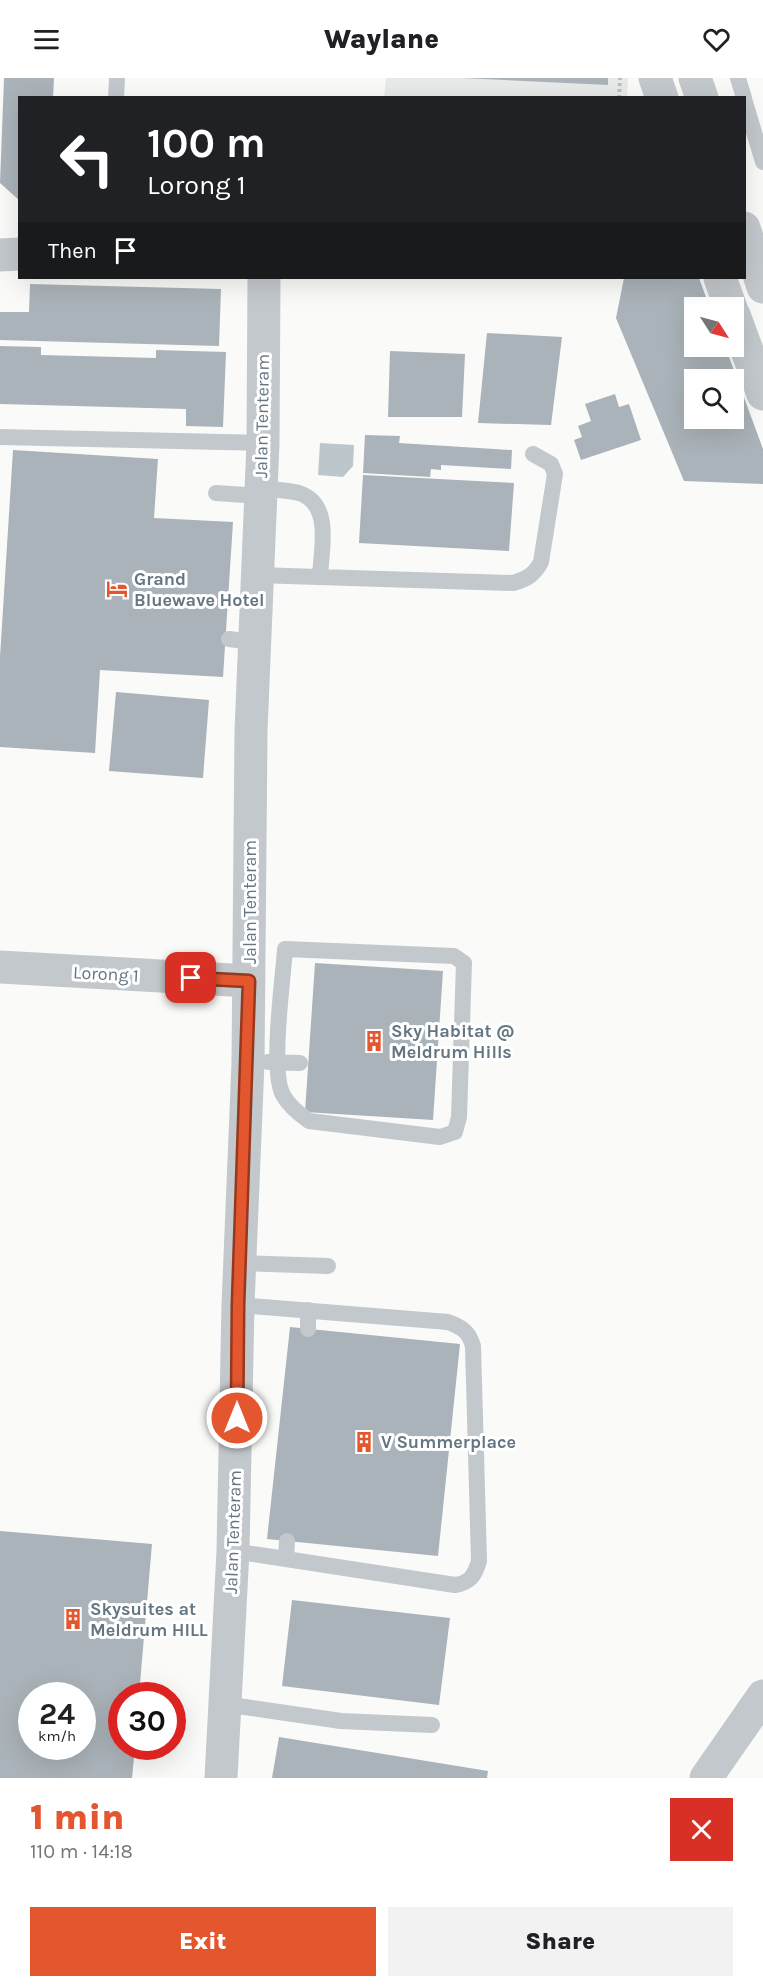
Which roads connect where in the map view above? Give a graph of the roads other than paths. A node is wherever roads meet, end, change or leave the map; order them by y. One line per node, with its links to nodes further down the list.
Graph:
1 (117, 78): 5 (lane)
2 (655, 78): 6 (street)
3 (695, 78): 7 (street)
4 (738, 78): 8 (lane)
5 (116, 96)
6 (661, 96)
7 (701, 96)
8 (743, 96)
9 (746, 105): 10 (lane)
10 (763, 162)
11 (746, 234): 16 (street)
12 (18, 254): 13 (street)
13 (0, 255)
14 (264, 279): 21 (street, Jalan Tenteram)
15 (720, 279): 17 (street)
16 (763, 287)
17 (727, 297)
18 (744, 342): 19 (street)
19 (763, 394)
20 (0, 437): 21 (lane)
21 (263, 443): 23 (street, Jalan Tenteram)
22 (533, 454): 26 (lane)
23 (260, 492): 24 (lane); 25 (street, Jalan Tenteram); 26 (lane)
24 (216, 493)
25 (256, 575): 26 (lane); 28 (street, Jalan Tenteram)
26 (320, 577)
27 (0, 968): 28 (street, Lorong 1)
28 (249, 981): 29 (street, Jalan Tenteram)
29 (263, 1051): 29 (lane); 30 (lane); 31 (street, Jalan Tenteram)
30 (300, 1064)
31 (240, 1263): 32 (lane); 33 (street, Jalan Tenteram)
32 (328, 1266)
33 (238, 1305): 34 (lane); 37 (street, Jalan Tenteram)
34 (309, 1310): 35 (lane); 38 (lane)
35 (308, 1329)
36 (287, 1541): 38 (lane)
37 (233, 1551): 38 (lane); 40 (street, Jalan Tenteram)
38 (286, 1559)
39 (763, 1696): 43 (street)
40 (224, 1704): 41 (lane); 42 (street, Jalan Tenteram)
41 (432, 1725)
42 (221, 1778)
43 (706, 1778)

